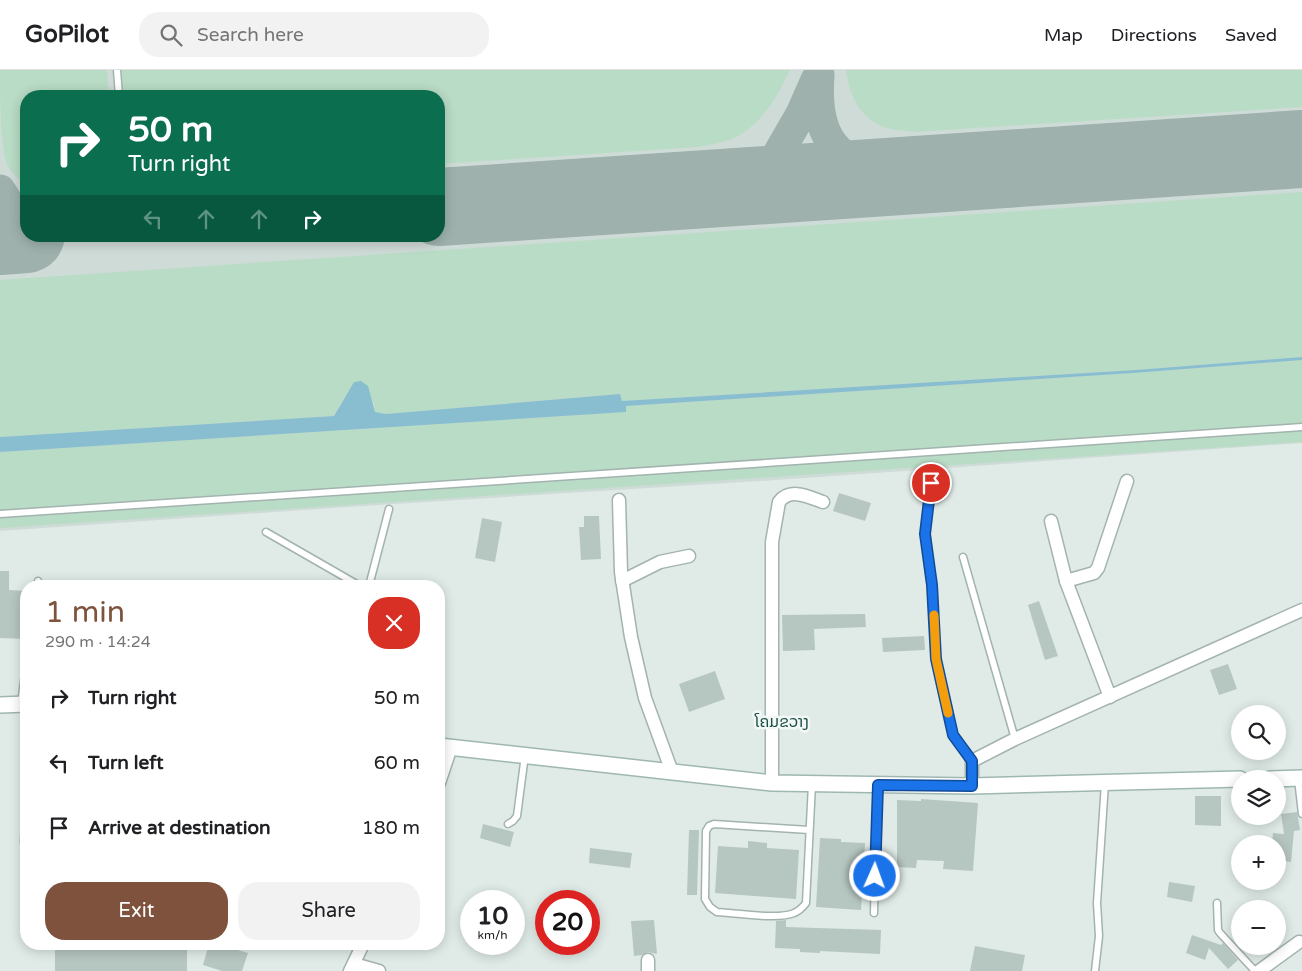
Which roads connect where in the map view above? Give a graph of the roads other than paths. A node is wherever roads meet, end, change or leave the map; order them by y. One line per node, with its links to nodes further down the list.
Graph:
1 (117, 70): 2 (lane)
2 (119, 90)
3 (1302, 427): 9 (lane)
4 (933, 473): 25 (lane)
5 (1127, 481): 17 (street)
6 (619, 500): 16 (street)
7 (823, 502): 30 (street)
8 (389, 509): 15 (lane)
9 (0, 514)
10 (1051, 521): 17 (street)
11 (266, 532): 14 (lane)
12 (689, 556): 16 (street)
13 (963, 557): 22 (lane)
14 (350, 580)
15 (371, 580)
16 (622, 581): 26 (street)
17 (1066, 581): 19 (street)
18 (1301, 613): 19 (street)
19 (1110, 696): 22 (street)
20 (20, 704): 21 (main road)
21 (0, 705)
22 (1015, 739): 25 (street)
23 (445, 747): 24 (main road)
24 (525, 756): 26 (main road); 36 (lane)
25 (972, 761): 34 (street)
26 (672, 772): 30 (main road)
27 (1286, 778): 28 (main road)
28 (1300, 778): 35 (lane)
29 (1231, 780): 31 (main road)
30 (772, 783): 32 (main road)
31 (1105, 783): 34 (main road); 44 (lane)
32 (812, 784): 33 (main road); 37 (lane)
33 (878, 785): 34 (main road); 39 (lane)
34 (972, 786)
35 (1302, 814)
36 (508, 824)
37 (810, 830): 37 (lane)
38 (1217, 903): 45 (lane)
39 (874, 913)
40 (1299, 942): 45 (street)
41 (360, 950): 42 (street)
42 (352, 967): 43 (street)
43 (379, 971)
44 (1095, 971)
45 (1257, 971)

